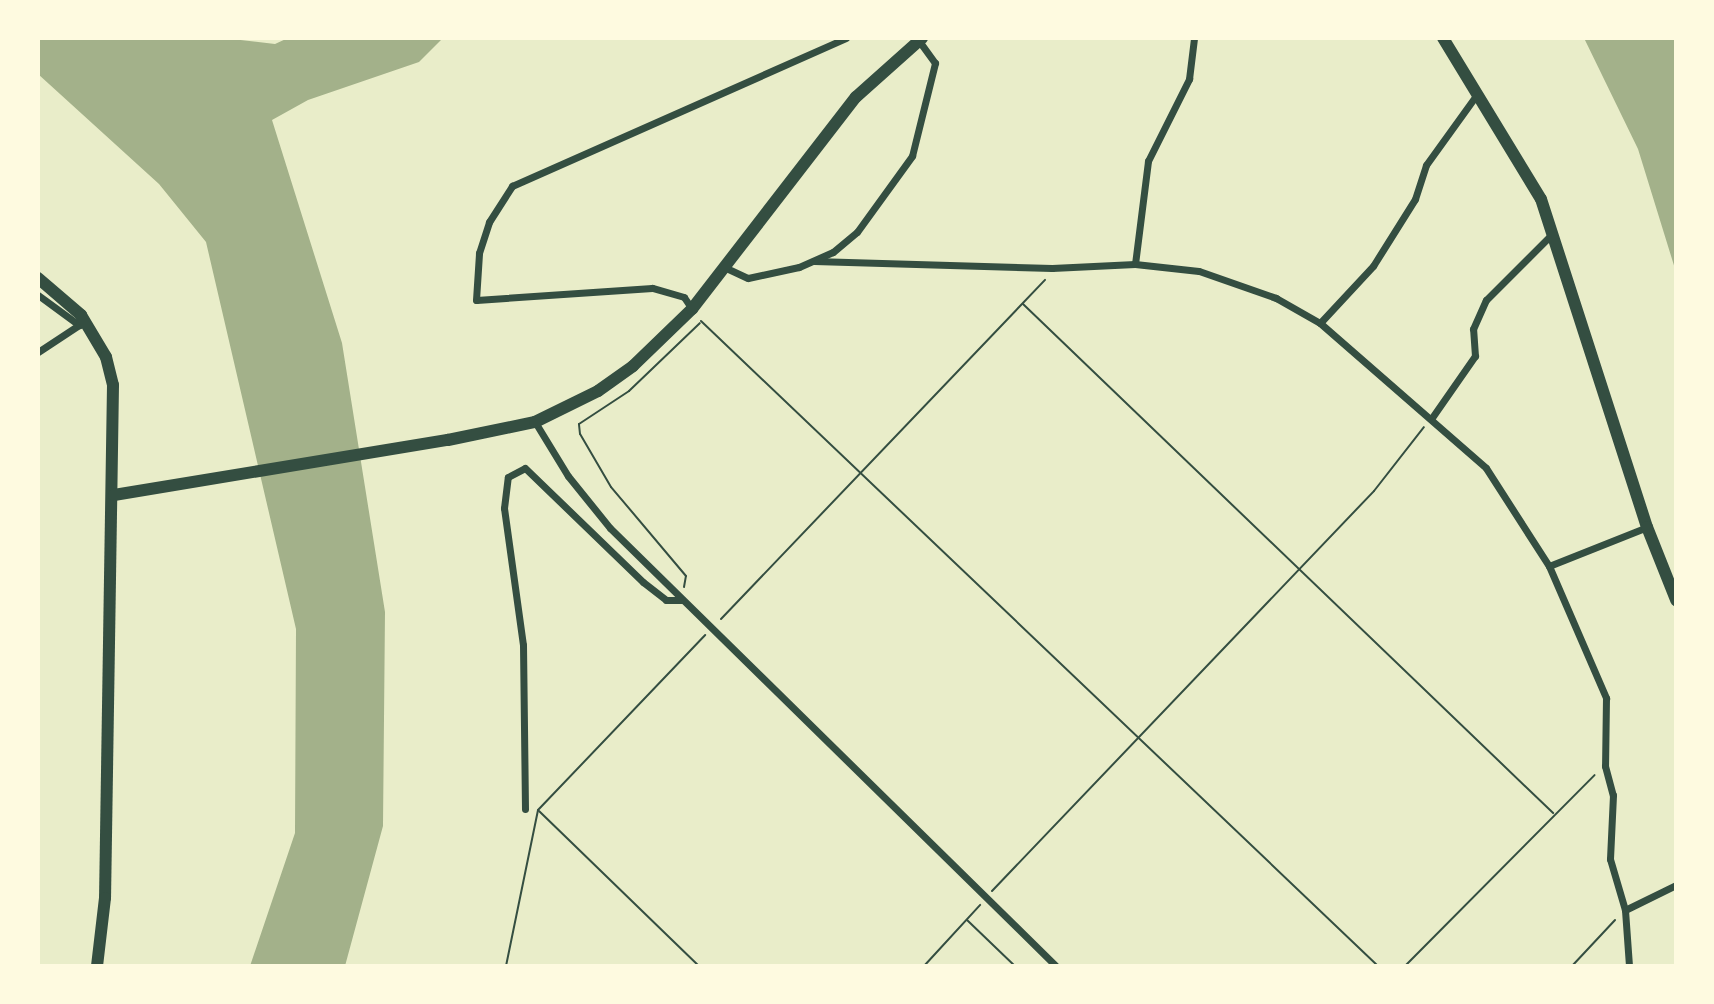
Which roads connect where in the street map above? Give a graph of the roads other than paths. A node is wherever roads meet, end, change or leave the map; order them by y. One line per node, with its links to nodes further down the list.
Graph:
1 (846, 38): 12 (street)
2 (1194, 38): 8 (street)
3 (1443, 38): 5 (main road)
4 (921, 39): 7 (street); 9 (main road)
5 (1479, 92): 6 (main road); 14 (street)
6 (1552, 234): 16 (street); 19 (main road)
7 (814, 261): 8 (street); 9 (street)
8 (1135, 264): 14 (street)
9 (724, 267): 12 (main road)
10 (38, 278): 13 (main road)
11 (38, 295): 13 (street)
12 (692, 309): 17 (main road)
13 (80, 320): 15 (street); 18 (main road)
14 (1320, 323): 16 (street)
15 (38, 352)
16 (1431, 419): 20 (street)
17 (535, 422): 18 (main road); 21 (street)
18 (114, 495): 26 (main road)
19 (1647, 527): 20 (street); 22 (main road)
20 (1549, 566): 25 (street)
21 (682, 600): 23 (street); 27 (street)
22 (1676, 600)
23 (525, 809)
24 (1676, 885): 25 (street)
25 (1625, 910): 28 (street)
26 (97, 966)
27 (1056, 966)
28 (1629, 966)

